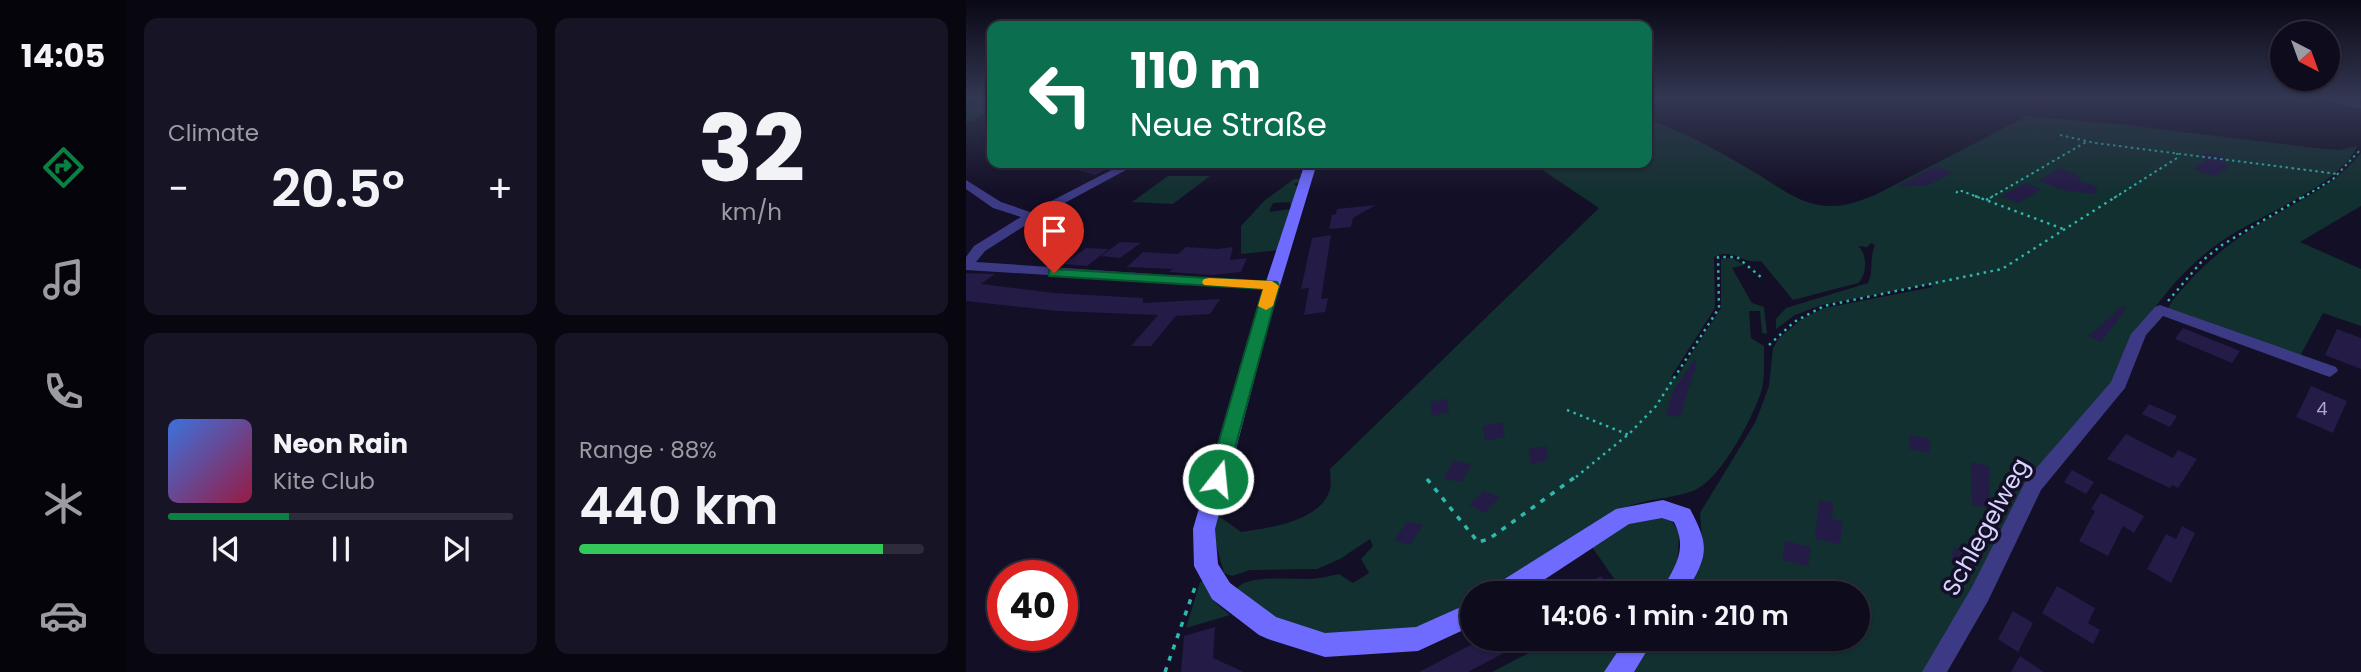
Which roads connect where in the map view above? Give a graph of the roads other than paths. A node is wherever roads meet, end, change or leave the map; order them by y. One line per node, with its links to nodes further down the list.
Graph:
1 (1123, 168): 4 (street)
2 (1309, 168): 6 (street)
3 (966, 184): 4 (street)
4 (1031, 216): 5 (street)
5 (969, 261): 6 (street)
6 (1272, 286): 10 (street)
7 (2330, 371): 13 (street, Schlegelweg)
8 (1523, 581): 9 (street)
9 (1681, 581)
10 (1460, 619)
11 (1633, 651): 12 (street)
12 (1618, 672)
13 (1934, 672)

